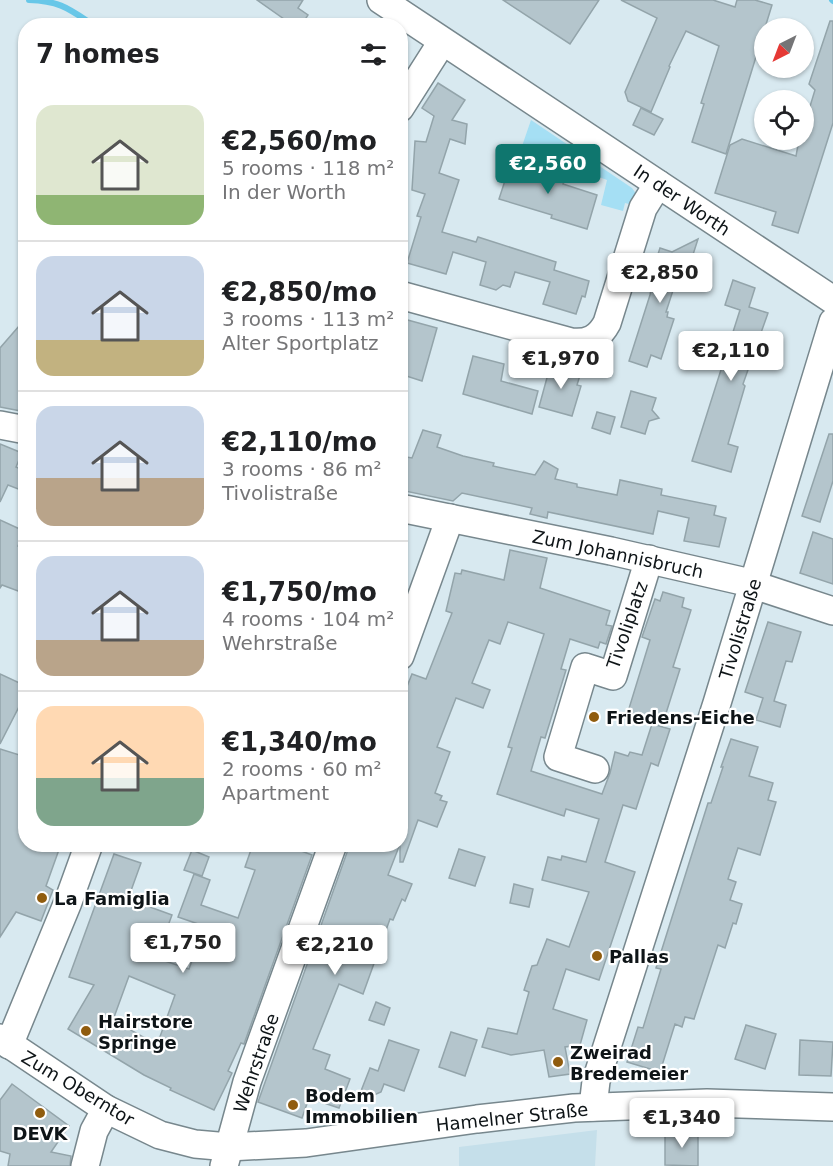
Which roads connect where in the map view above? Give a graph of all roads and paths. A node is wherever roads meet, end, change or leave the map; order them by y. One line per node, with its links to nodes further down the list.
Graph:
1 (381, 0): 2 (street, In der Worth)
2 (407, 18)
3 (408, 19): 4 (street, In der Worth)
4 (442, 42): 5 (street); 6 (street, In der Worth)
5 (408, 95)
6 (658, 184): 7 (street); 8 (street, In der Worth)
7 (408, 297)
8 (833, 300)
9 (833, 322): 15 (street, Tivolistraße)
10 (0, 424): 11 (street)
11 (18, 428)
12 (408, 510): 13 (street, Zum Johannisbruch)
13 (450, 518): 14 (street, Zum Johannisbruch); 17 (street)
14 (649, 559): 15 (street, Zum Johannisbruch); 18 (street, Tivoliplatz)
15 (754, 585): 16 (street, Zum Johannisbruch); 22 (street, Tivolistraße)
16 (833, 611)
17 (408, 634)
18 (596, 769)
19 (86, 852): 21 (street)
20 (330, 852): 25 (street, Wehrstraße)
21 (4, 1042): 24 (street, Zum Oberntor)
22 (593, 1107): 23 (street, Hamelner Straße); 25 (street, Hamelner Straße)
23 (833, 1107)
24 (106, 1109): 25 (street, Zum Oberntor); 26 (street)
25 (227, 1157)
26 (85, 1166)

